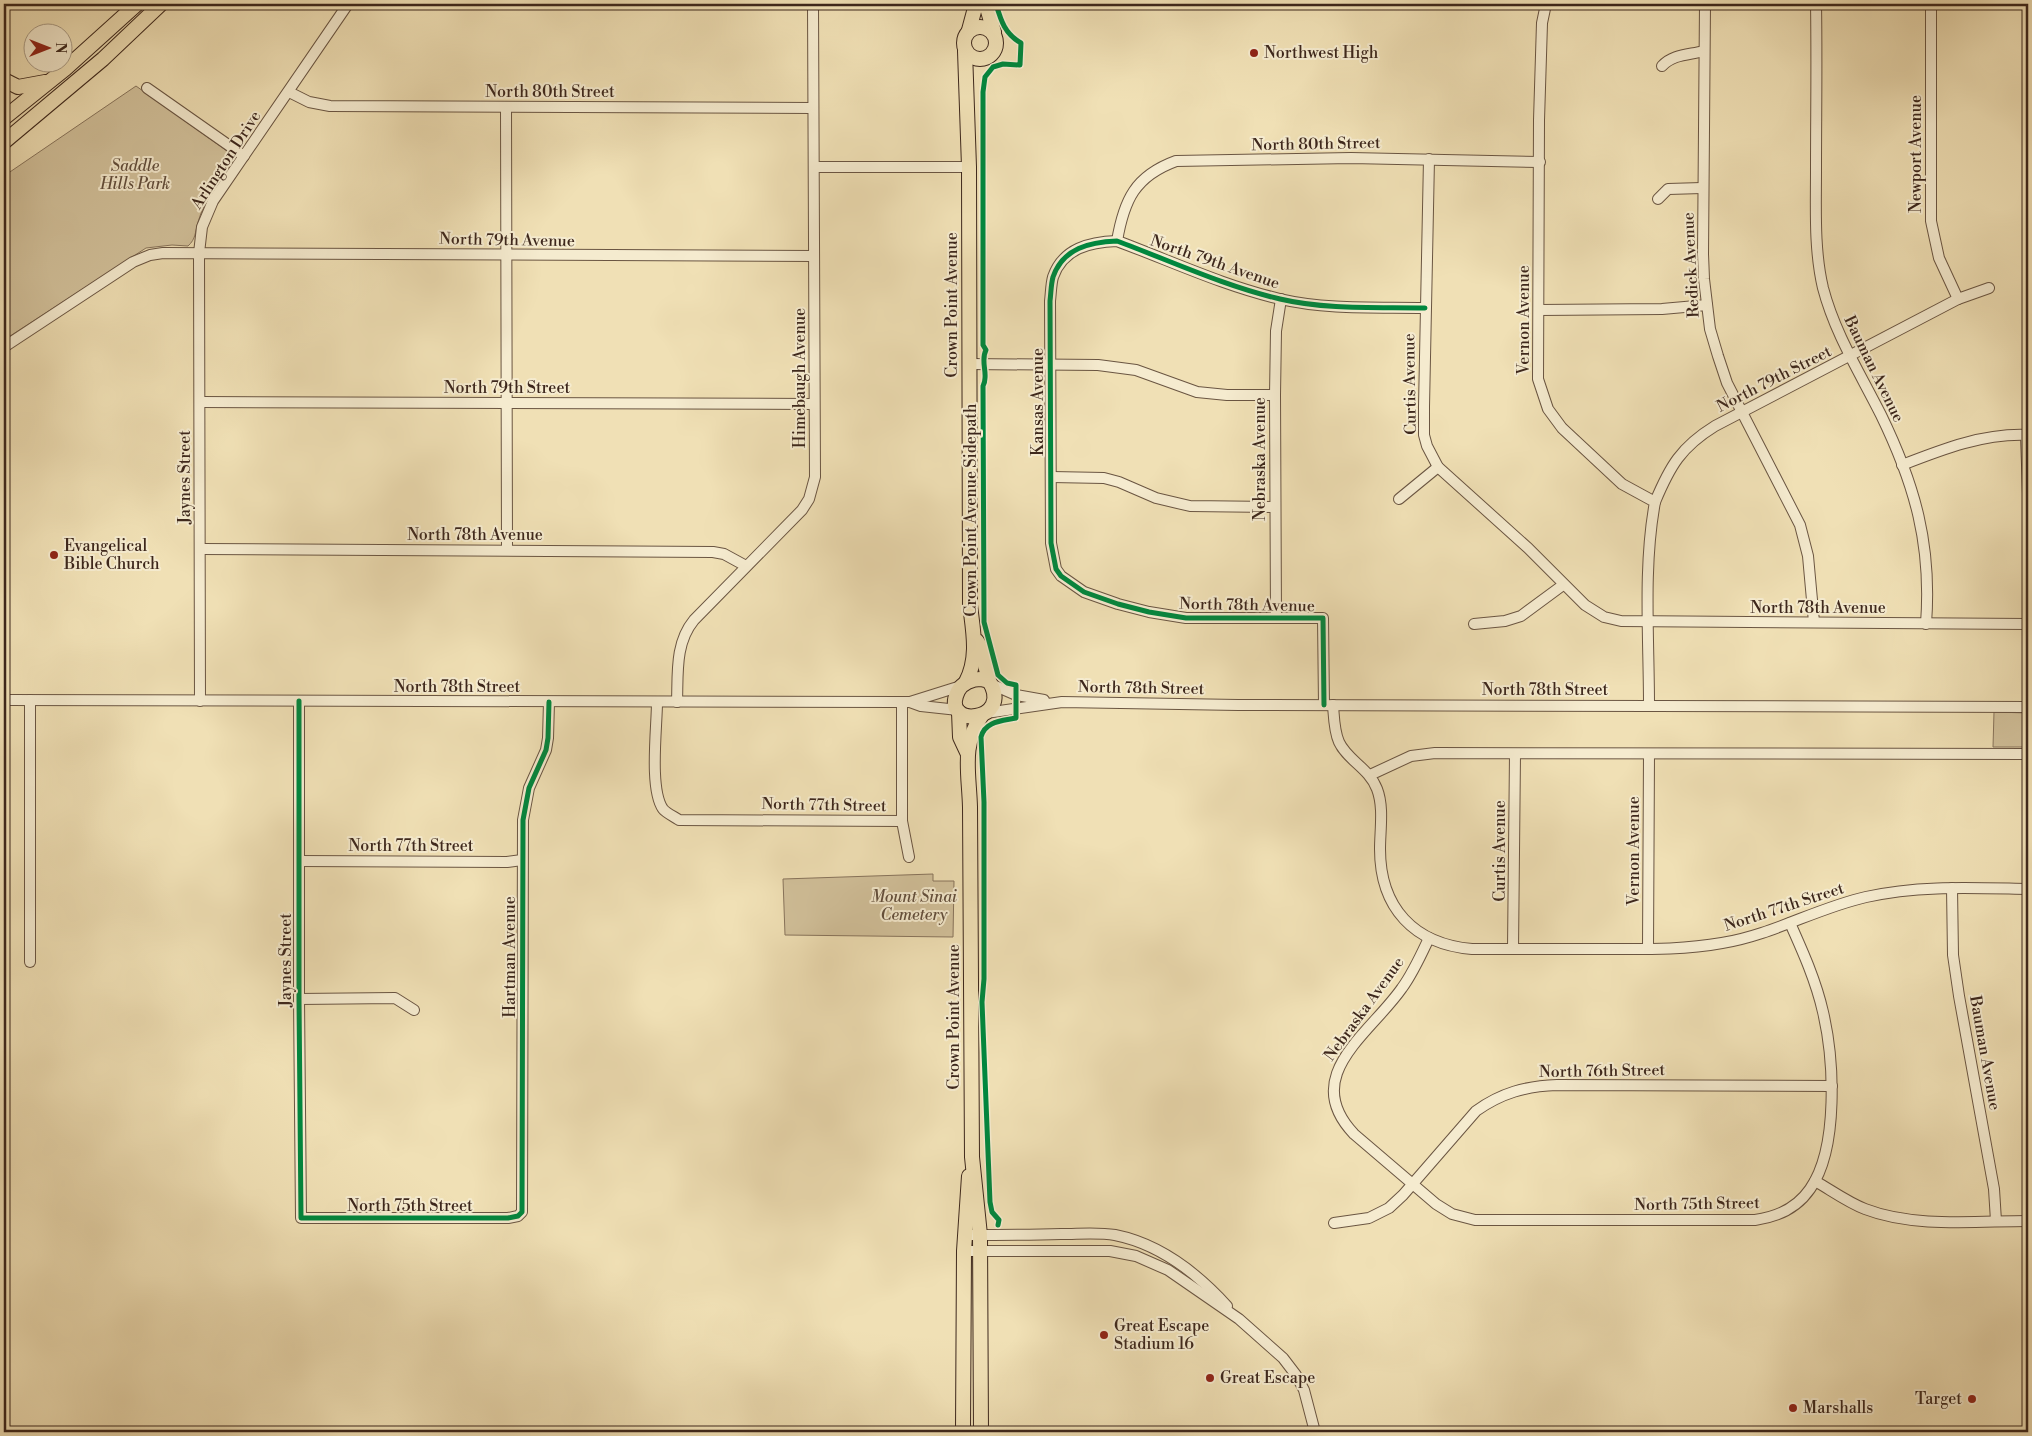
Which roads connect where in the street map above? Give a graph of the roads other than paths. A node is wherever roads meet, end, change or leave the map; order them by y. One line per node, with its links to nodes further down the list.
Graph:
1 (137, 4): 18 (main road)
2 (161, 4): 25 (main road)
3 (813, 4): 23 (street, Himebaugh Avenue)
4 (976, 4): 11 (main road)
5 (986, 4): 12 (main road)
6 (1546, 4): 28 (street, Vernon Avenue)
7 (1705, 4): 14 (street, Redick Avenue)
8 (1816, 4): 44 (street, Bauman Avenue)
9 (1931, 4): 39 (street, Newport Avenue)
10 (343, 5): 21 (street, Arlington Drive)
11 (970, 30): 12 (main road); 13 (main road)
12 (994, 32): 15 (main road)
13 (965, 51): 15 (main road); 20 (main road, Crown Point Avenue)
14 (1704, 51): 16 (street); 31 (street, Redick Avenue)
15 (984, 59): 20 (main road, Crown Point Avenue)
16 (1662, 66)
17 (4, 80): 18 (main road)
18 (51, 80): 24 (main road)
19 (147, 88): 26 (street)
20 (968, 90): 29 (main road, Crown Point Avenue)
21 (290, 92): 22 (street, North 80th Street); 26 (street, Arlington Drive)
22 (506, 107): 23 (street, North 80th Street); 35 (street)
23 (813, 108): 30 (street, Himebaugh Avenue)
24 (4, 118)
25 (4, 142)
26 (244, 156): 34 (street, Arlington Drive)
27 (1428, 159): 28 (street, North 80th Street); 33 (street, North 80th Street); 41 (street, Curtis Avenue)
28 (1540, 162): 42 (street, Vernon Avenue)
29 (968, 167): 30 (street); 45 (main road, Crown Point Avenue)
30 (815, 168): 36 (street, Himebaugh Avenue)
31 (1702, 188): 32 (street); 40 (street, Redick Avenue)
32 (1658, 199)
33 (1117, 241): 38 (street, North 79th Avenue); 46 (street, Kansas Avenue)
34 (199, 253): 35 (street, North 79th Avenue); 43 (street); 48 (street, Jaynes Street)
35 (505, 255): 36 (street, North 79th Avenue); 49 (street)
36 (814, 256): 50 (street, Himebaugh Avenue)
37 (1989, 288): 39 (street, North 79th Street)
38 (1281, 299): 41 (street, North 79th Avenue); 47 (street, Nebraska Avenue)
39 (1958, 299): 44 (street, North 79th Street)
40 (1707, 305): 42 (street); 51 (street, Redick Avenue)
41 (1425, 308): 54 (street, Curtis Avenue)
42 (1539, 310): 58 (street, Vernon Avenue)
43 (4, 347)
44 (1850, 357): 51 (street, North 79th Street); 53 (street, Bauman Avenue)
45 (969, 364): 46 (street); 72 (main road, Crown Point Avenue)
46 (1050, 365): 47 (street); 55 (street, Kansas Avenue)
47 (1275, 395): 59 (street, Nebraska Avenue)
48 (200, 402): 49 (street, North 79th Street); 60 (street, Jaynes Street)
49 (506, 403): 50 (street, North 79th Street); 61 (street)
50 (814, 404): 62 (street, Himebaugh Avenue)
51 (1742, 412): 58 (street, North 79th Street); 67 (street, Redick Avenue)
52 (2027, 435): 53 (street); 56 (street)
53 (1902, 464): 70 (street, Bauman Avenue)
54 (1438, 466): 57 (street); 63 (street, Curtis Avenue)
55 (1052, 477): 59 (street); 64 (street, Kansas Avenue)
56 (2028, 494)
57 (1399, 499)
58 (1655, 502): 68 (street)
59 (1275, 506): 65 (street, Nebraska Avenue)
60 (201, 549): 61 (street, North 78th Avenue); 77 (street, Jaynes Street)
61 (507, 550): 62 (street, North 78th Avenue)
62 (746, 566): 81 (street, Himebaugh Avenue)
63 (1564, 585): 66 (street, Curtis Avenue); 69 (street)
64 (1084, 592): 65 (street, North 78th Avenue)
65 (1276, 618): 84 (street, North 78th Avenue)
66 (1609, 619): 68 (street, North 78th Avenue)
67 (1814, 622): 68 (street, North 78th Avenue); 70 (street, North 78th Avenue)
68 (1649, 623): 85 (street)
69 (1474, 624)
70 (1926, 624): 71 (street, North 78th Avenue)
71 (2028, 624)
72 (975, 638): 73 (main road, Crown Point Avenue); 74 (main road, Crown Point Avenue)
73 (990, 682): 74 (main road); 83 (street); 88 (main road)
74 (964, 684): 82 (street); 87 (main road)
75 (4, 700): 76 (street, North 78th Street)
76 (30, 700): 77 (street, North 78th Street); 104 (street)
77 (200, 701): 78 (street, North 78th Street)
78 (299, 701): 79 (street, North 78th Street); 97 (street, Jaynes Street)
79 (548, 702): 80 (street, North 78th Street); 96 (street, Hartman Avenue)
80 (657, 702): 81 (street, North 78th Street); 94 (street, North 77th Street)
81 (677, 702): 82 (street, North 78th Street)
82 (906, 702): 87 (street); 94 (street)
83 (1062, 702): 84 (street, North 78th Street); 88 (street)
84 (1328, 705): 85 (street, North 78th Street); 93 (street)
85 (1649, 705): 86 (street, North 78th Street)
86 (2028, 707)
87 (958, 711): 88 (main road); 89 (main road, Crown Point Avenue)
88 (984, 714): 89 (main road, Crown Point Avenue)
89 (967, 752): 108 (main road, Crown Point Avenue)
90 (1515, 754): 91 (street); 93 (street); 102 (street, Curtis Avenue)
91 (1649, 754): 92 (street); 103 (street, Vernon Avenue)
92 (2028, 754)
93 (1370, 775): 101 (street)
94 (902, 821): 95 (street)
95 (909, 857)
96 (522, 860): 97 (street, North 77th Street); 111 (street, Hartman Avenue)
97 (299, 861): 105 (street, Jaynes Street)
98 (1952, 888): 99 (street, North 77th Street); 100 (street, North 77th Street); 113 (street, Bauman Avenue)
99 (2028, 888)
100 (1790, 923): 103 (street, North 77th Street); 107 (street)
101 (1429, 938): 102 (street, North 77th Street); 110 (street, Nebraska Avenue)
102 (1513, 949): 103 (street, North 77th Street)
103 (1648, 949)
104 (30, 962)
105 (299, 999): 106 (street); 112 (street, Jaynes Street)
106 (414, 1010)
107 (1832, 1086): 109 (street); 110 (street, North 76th Street)
108 (972, 1163): 116 (main road, Crown Point Avenue); 117 (main road, Crown Point Avenue)
109 (1815, 1181): 110 (street, North 75th Street); 113 (street)
110 (1413, 1184): 115 (street, North 76th Street)
111 (518, 1216): 112 (street, North 75th Street)
112 (301, 1218)
113 (1996, 1221): 114 (street)
114 (2028, 1221)
115 (1334, 1223)
116 (965, 1235): 117 (street); 119 (main road, Crown Point Avenue)
117 (980, 1235): 118 (street); 120 (main road, Crown Point Avenue)
118 (1141, 1243): 121 (street); 122 (street)
119 (964, 1251): 120 (street); 123 (main road, Crown Point Avenue)
120 (981, 1251): 121 (street); 124 (main road, Crown Point Avenue)
121 (1136, 1256): 122 (street)
122 (1239, 1319): 125 (street)
123 (963, 1432)
124 (981, 1432)
125 (1315, 1432)

